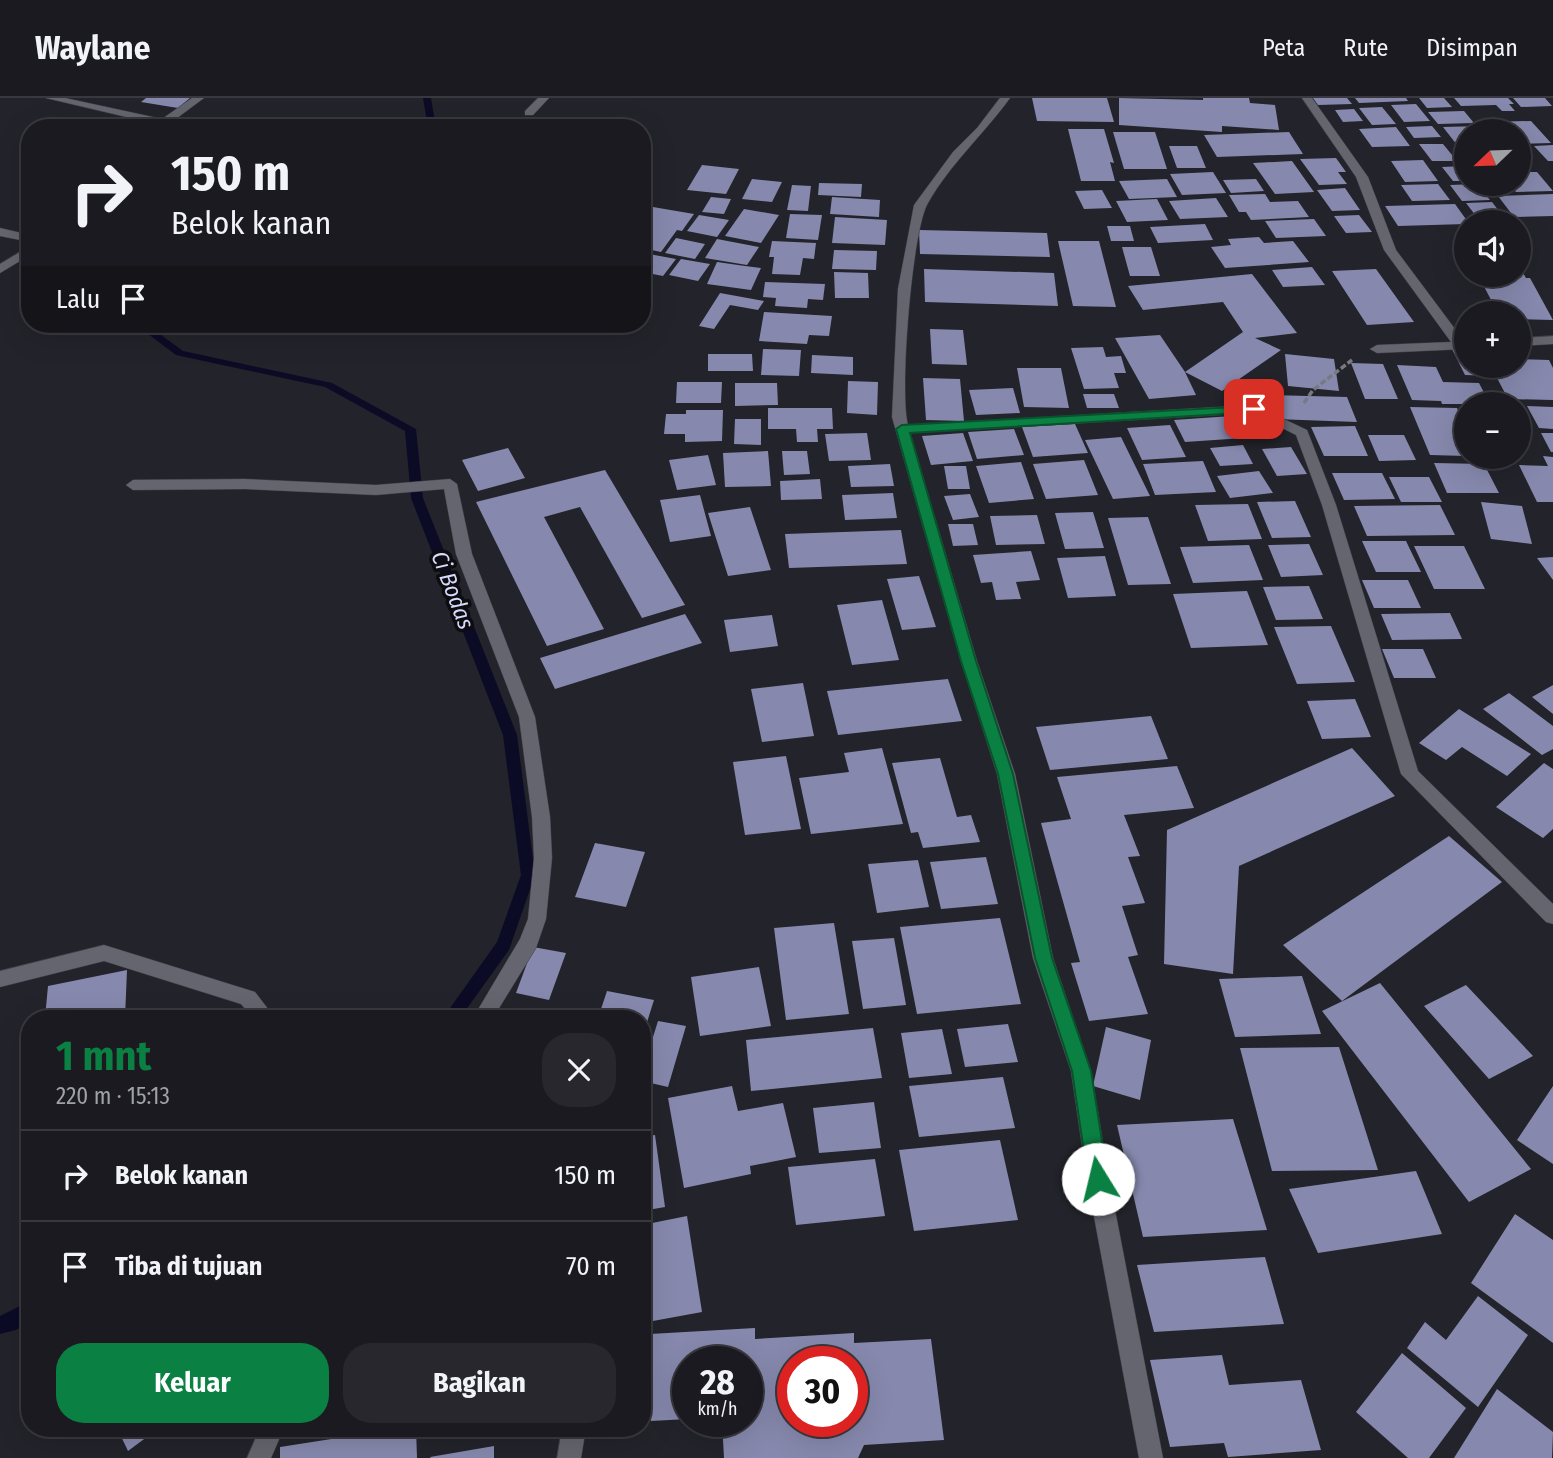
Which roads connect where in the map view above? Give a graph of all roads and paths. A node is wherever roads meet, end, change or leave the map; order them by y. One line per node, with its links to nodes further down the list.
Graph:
1 (51, 98): 7 (street)
2 (199, 98): 8 (street)
3 (544, 98): 6 (street)
4 (1004, 98): 19 (street)
5 (1307, 98): 13 (street)
6 (529, 113)
7 (151, 119)
8 (169, 119)
9 (0, 232): 10 (street)
10 (21, 237)
11 (21, 256): 12 (street)
12 (0, 270)
13 (1454, 333)
14 (1553, 340): 15 (street)
15 (1531, 341)
16 (1454, 345): 17 (street)
17 (1377, 349): 18 (path)
18 (1286, 426): 19 (street); 21 (street)
19 (902, 429): 29 (street)
20 (133, 485): 24 (street)
21 (1553, 916)
22 (0, 979): 23 (street)
23 (258, 1010)
24 (488, 1010)
25 (268, 1437): 27 (street)
26 (572, 1437): 28 (street)
27 (259, 1458)
28 (569, 1458)
29 (1150, 1458)

